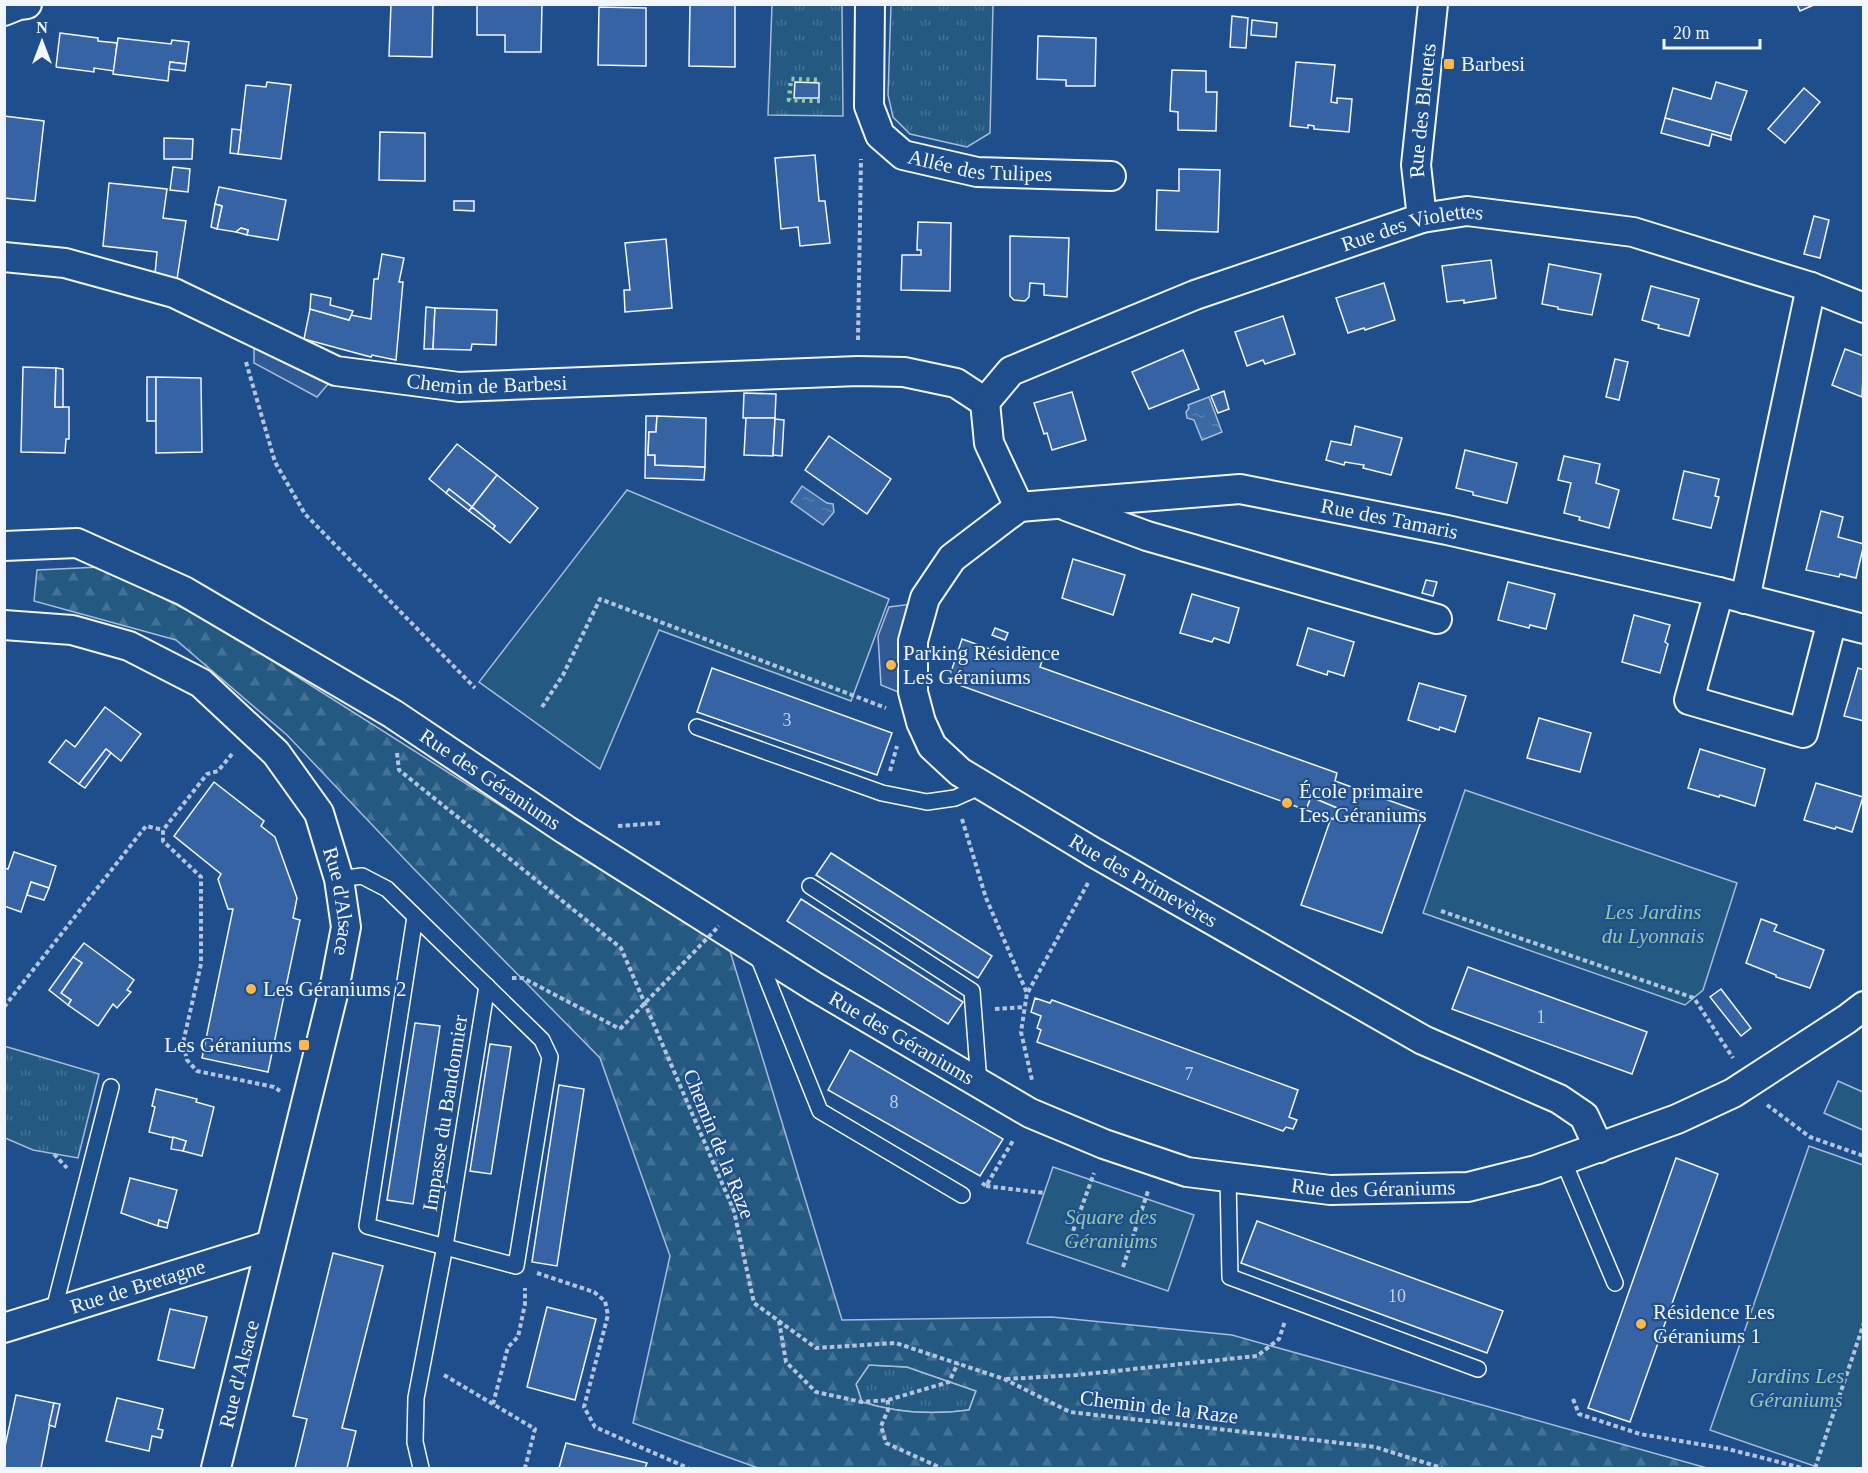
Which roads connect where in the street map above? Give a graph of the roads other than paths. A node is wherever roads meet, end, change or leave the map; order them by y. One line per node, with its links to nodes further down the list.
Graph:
1 (27, 4): 4 (street)
2 (870, 4): 5 (street, Allée des Tulipes)
3 (1432, 4): 6 (street, Rue des Bleuets)
4 (4, 11)
5 (1111, 176)
6 (1422, 218): 8 (street, Rue des Violettes); 10 (street, Rue des Violettes)
7 (4, 257): 10 (street, Chemin de Barbesi)
8 (1811, 287): 9 (street, Rue des Violettes); 14 (street)
9 (1863, 308)
10 (985, 402): 12 (street)
11 (1062, 504): 12 (street, Rue des Tamaris); 14 (street, Rue des Tamaris); 15 (street)
12 (1019, 507): 20 (street, Rue des Primevères)
13 (4, 546): 24 (street, Rue des Géraniums)
14 (1732, 596): 16 (street, Rue des Tamaris); 16 (street)
15 (1437, 619)
16 (1833, 621): 18 (street, Rue des Tamaris)
17 (4, 625): 21 (street, Rue d'Alsace)
18 (1863, 629)
19 (697, 727): 20 (lane)
20 (982, 786): 29 (street, Rue des Primevères)
21 (339, 879): 23 (lane); 33 (street, Rue d'Alsace)
22 (810, 886): 27 (lane)
23 (415, 917): 25 (lane); 34 (lane, Impasse du Bandonnier)
24 (755, 948): 27 (street, Rue des Géraniums); 32 (lane)
25 (483, 981): 34 (lane, Impasse du Bandonnier); 34 (lane, Impasse du Bandonnier)
26 (1863, 1006): 29 (street, Rue des Géraniums)
27 (979, 1083): 31 (street, Rue des Géraniums)
28 (111, 1087): 36 (lane)
29 (1599, 1148): 30 (street, Rue des Géraniums)
30 (1563, 1160): 31 (street, Rue des Géraniums); 35 (lane)
31 (1227, 1177): 38 (lane)
32 (962, 1195)
33 (271, 1245): 36 (street, Rue de Bretagne); 39 (street, Rue d'Alsace)
34 (445, 1246): 40 (lane, Impasse du Bandonnier)
35 (1615, 1283)
36 (53, 1313): 37 (street, Rue de Bretagne)
37 (4, 1328)
38 (1478, 1369)
39 (216, 1468)
40 (421, 1468)

